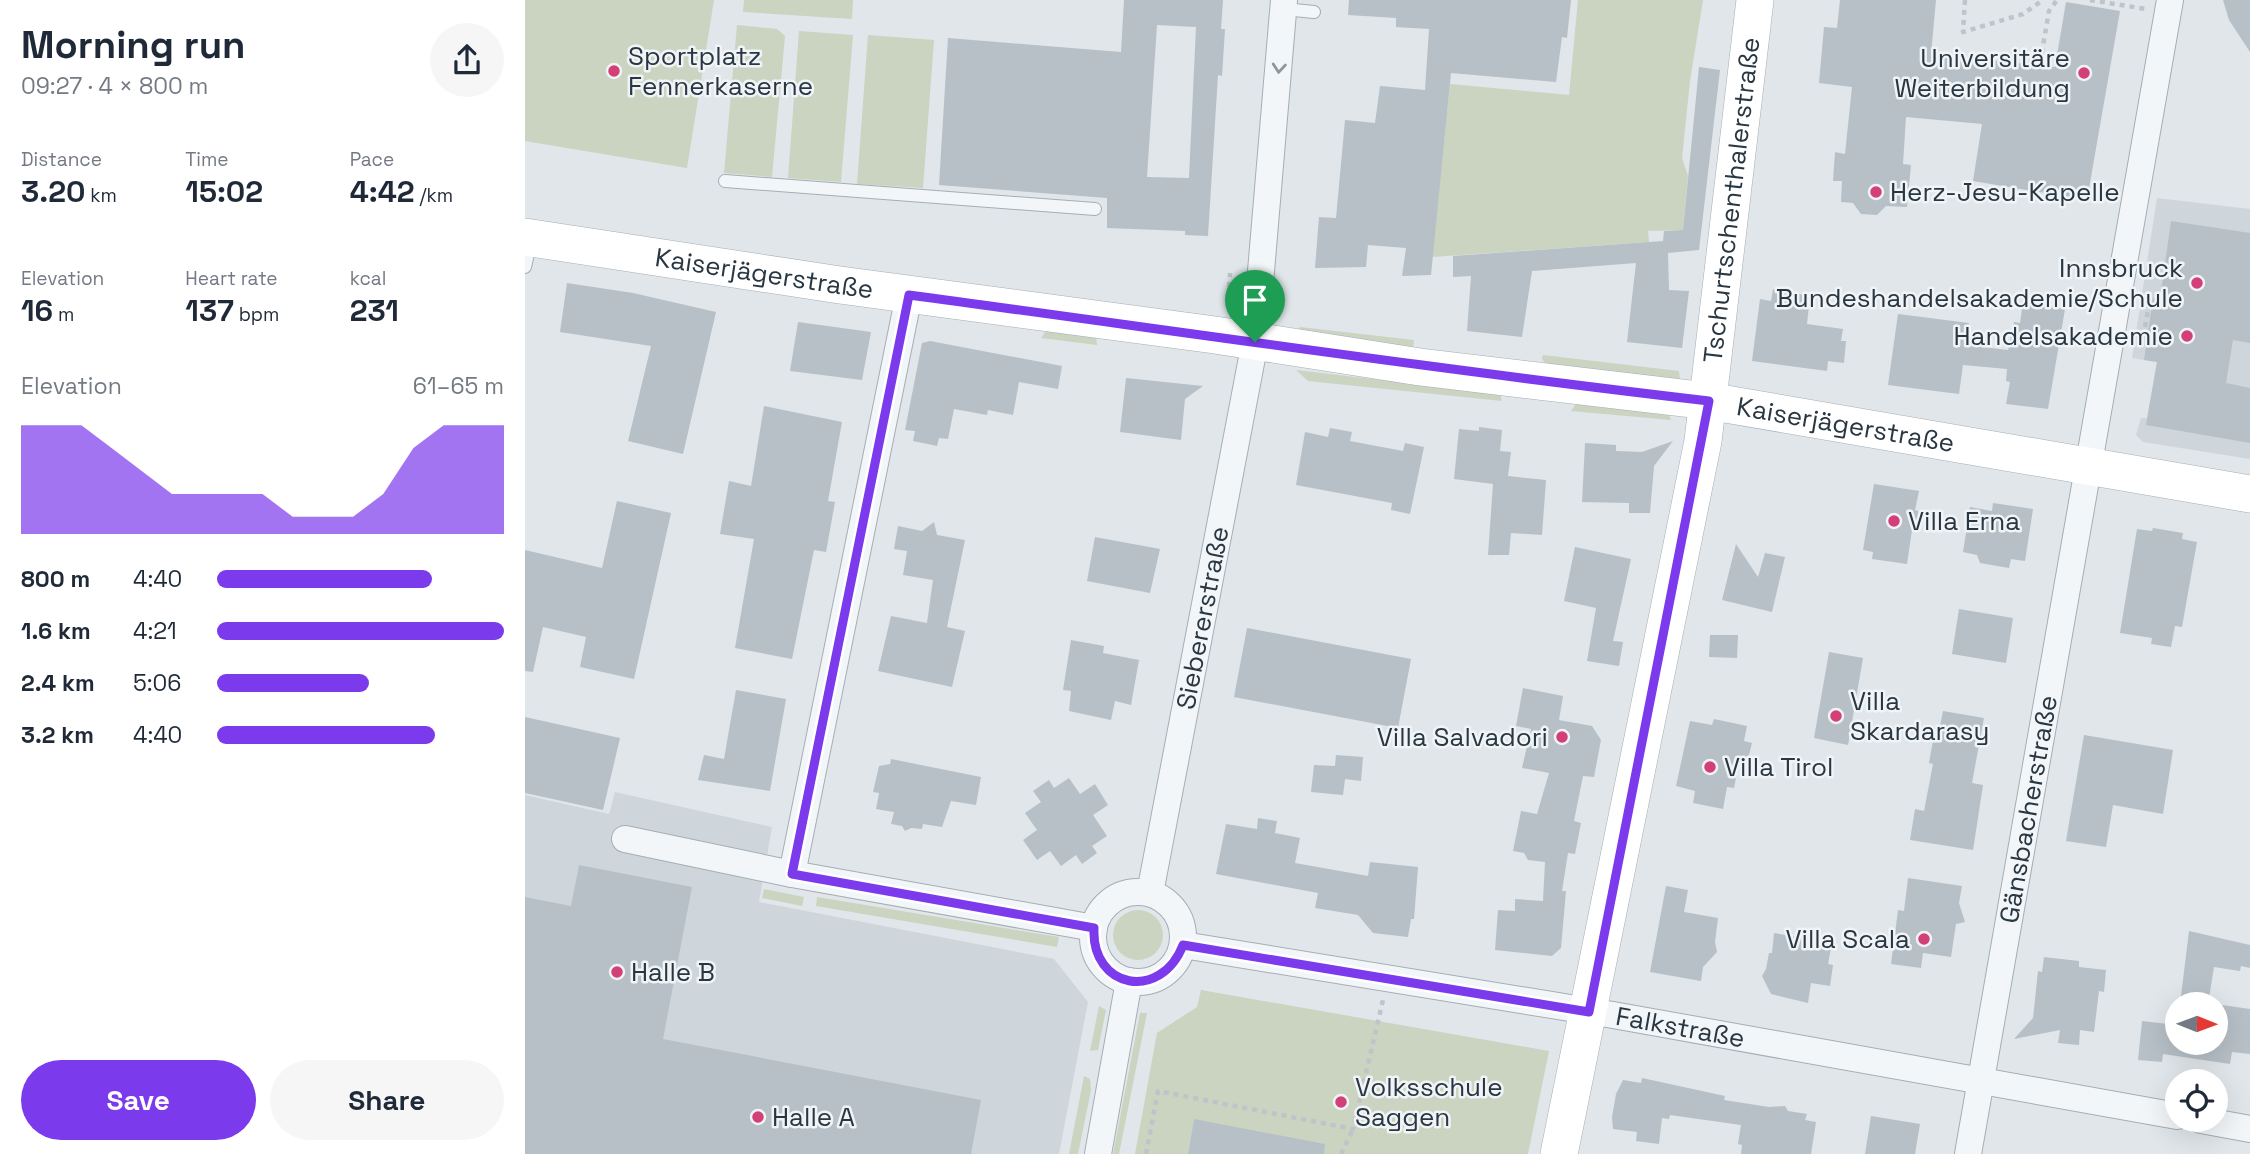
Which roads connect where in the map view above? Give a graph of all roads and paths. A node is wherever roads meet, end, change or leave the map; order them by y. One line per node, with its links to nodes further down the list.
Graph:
1 (1755, 0): 17 (street, Tschurtschenthalerstraße)
2 (1965, 0): 3 (path)
3 (2043, 0)
4 (2089, 0): 7 (path)
5 (2054, 1): 9 (path)
6 (1284, 4): 8 (lane); 16 (street, Siebererstraße, one-way to 16)
7 (2169, 6): 18 (street, Gänsbacherstraße)
8 (1314, 12)
9 (2040, 63)
10 (725, 181): 11 (lane)
11 (1095, 209)
12 (527, 247): 13 (street, Kaiserjägerstraße)
13 (909, 295): 16 (street, Kaiserjägerstraße); 21 (street)
14 (2146, 300): 15 (path)
15 (2145, 327)
16 (1255, 342): 17 (street, Kaiserjägerstraße); 22 (street, Siebererstraße)
17 (1709, 401): 18 (street, Kaiserjägerstraße); 27 (street, Tschurtschenthalerstraße)
18 (2091, 465): 19 (street, Kaiserjägerstraße); 28 (street, Gänsbacherstraße)
19 (2250, 494)
20 (625, 839): 21 (street)
21 (792, 874): 23 (street)
22 (1150, 893): 23 (street); 24 (street)
23 (1094, 928): 26 (street)
24 (1183, 945): 25 (street, Falkstraße); 26 (street)
25 (1387, 980): 27 (street, Falkstraße); 31 (path)
26 (1129, 981): 33 (street)
27 (1589, 1012): 28 (street, Falkstraße); 36 (street, Tschurtschenthalerstraße)
28 (1981, 1080): 29 (street, Falkstraße); 37 (street, Gänsbacherstraße)
29 (2165, 1114)
30 (2228, 1125): 32 (street)
31 (1353, 1129): 34 (path); 35 (path)
32 (2250, 1129)
33 (1098, 1154)
34 (1146, 1154)
35 (1341, 1154)
36 (1559, 1154)
37 (1968, 1154)

